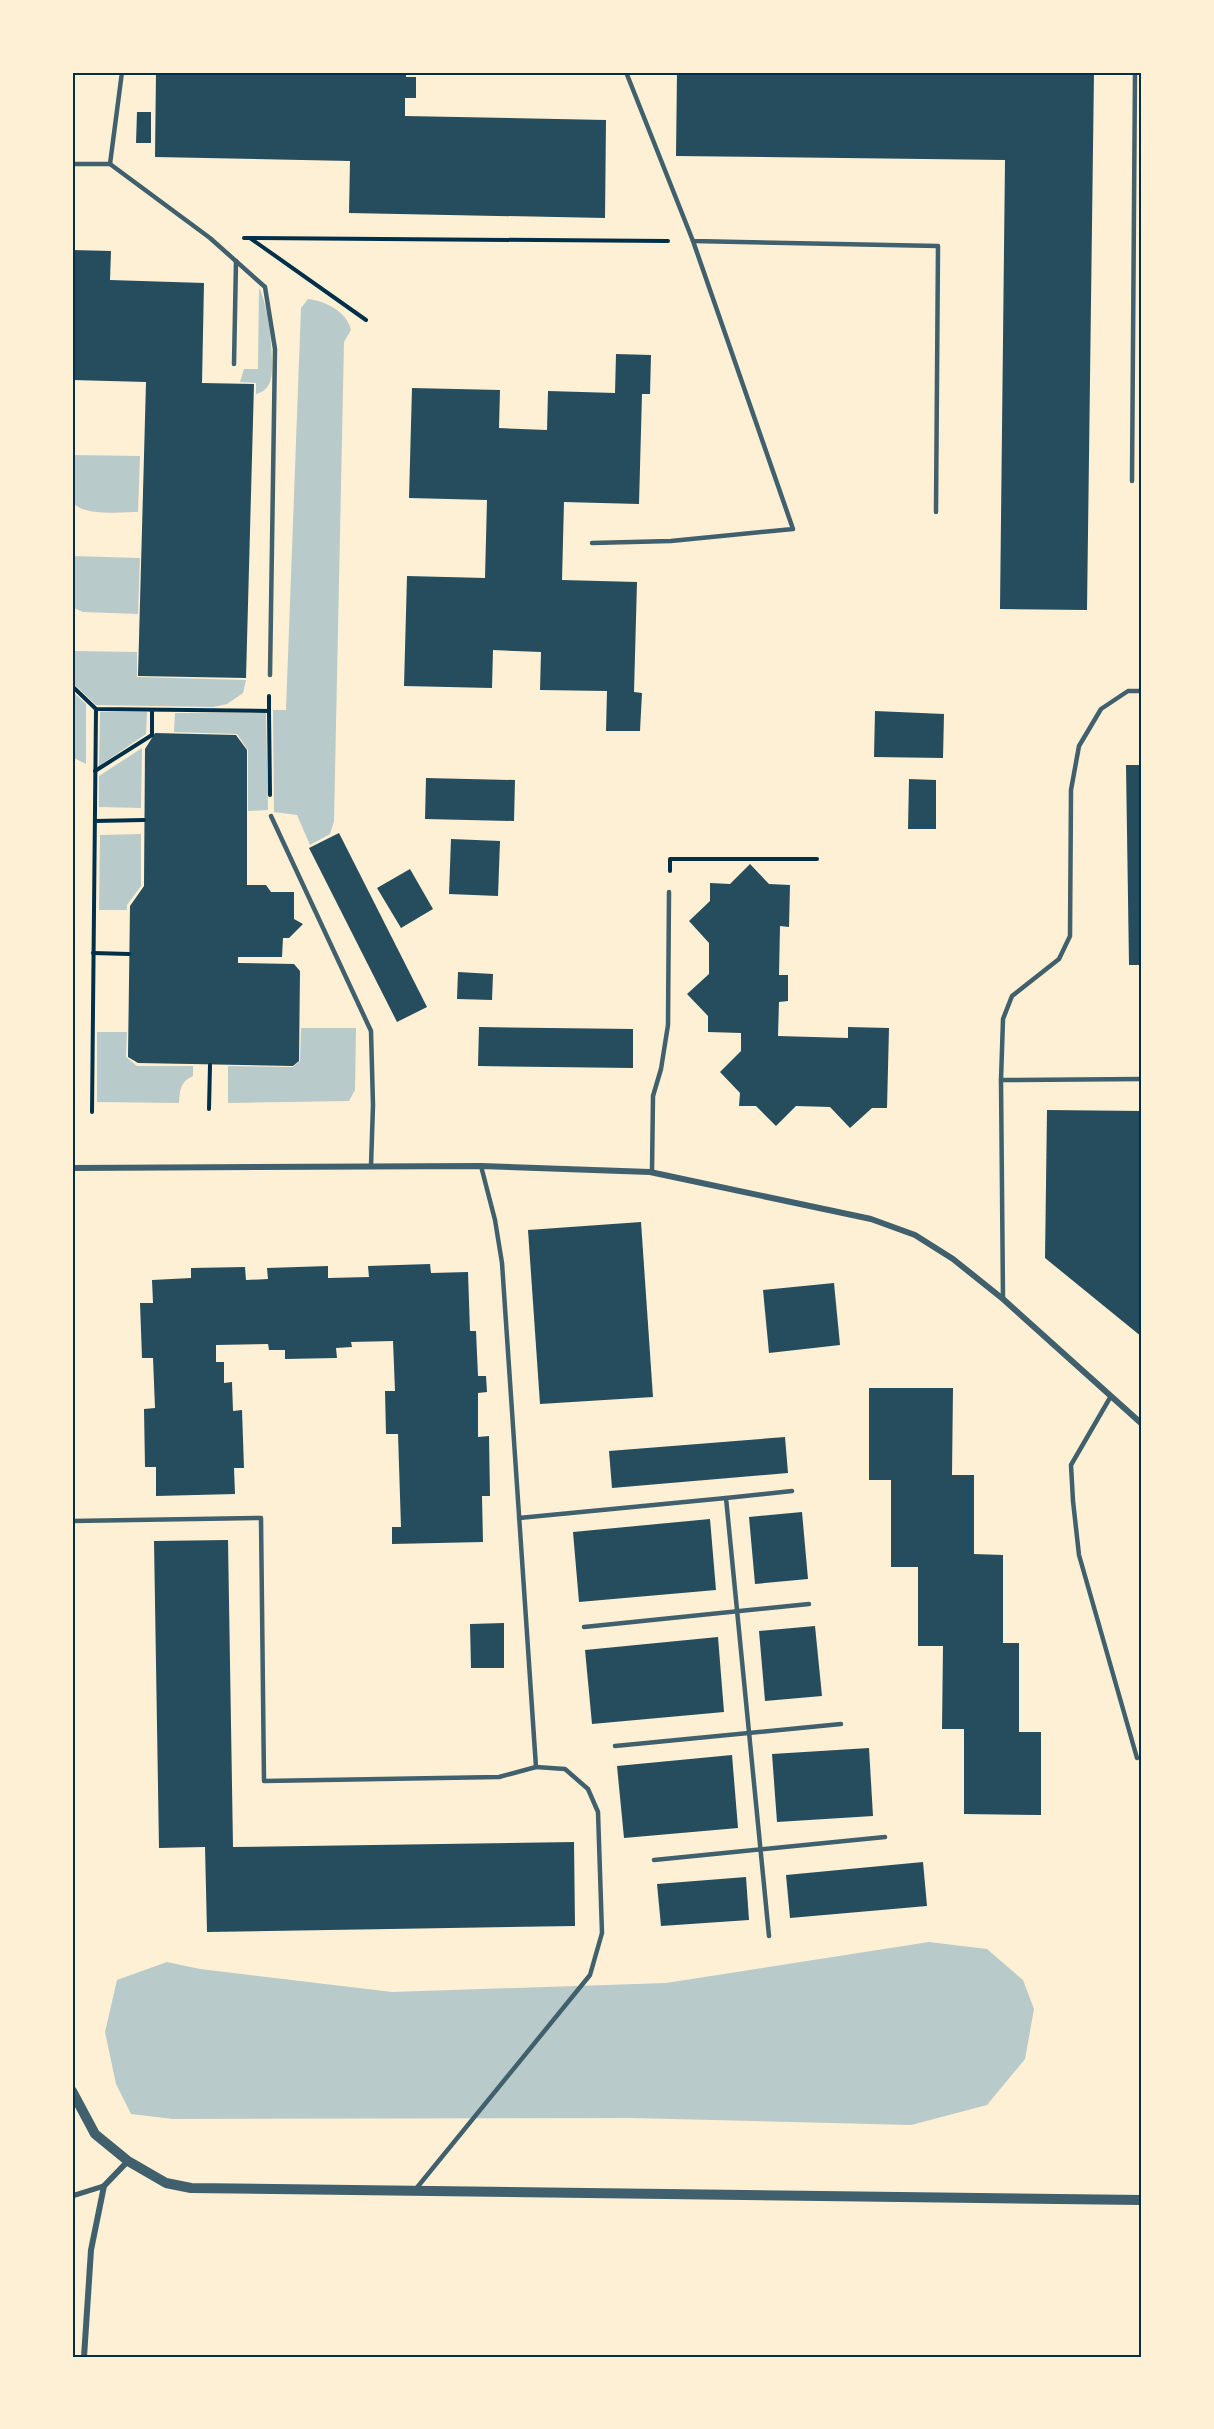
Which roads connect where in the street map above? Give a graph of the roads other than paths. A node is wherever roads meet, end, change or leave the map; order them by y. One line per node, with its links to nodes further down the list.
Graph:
1 (122, 72): 5 (lane)
2 (626, 72): 6 (lane)
3 (1135, 72): 9 (lane)
4 (72, 164): 5 (lane)
5 (110, 164): 7 (lane)
6 (693, 241): 10 (lane); 11 (lane)
7 (236, 261): 8 (lane); 12 (lane)
8 (234, 364)
9 (1132, 481)
10 (936, 512)
11 (592, 543)
12 (270, 675)
13 (1142, 692): 16 (lane)
14 (271, 816): 18 (lane)
15 (669, 892): 21 (lane)
16 (1001, 1080): 17 (lane); 22 (lane)
17 (1142, 1080)
18 (371, 1166): 19 (street); 20 (street)
19 (481, 1166): 21 (street); 27 (lane)
20 (72, 1168)
21 (652, 1172): 22 (street)
22 (1003, 1299): 23 (street)
23 (1111, 1396): 24 (street); 35 (lane)
24 (1142, 1424)
25 (792, 1491): 26 (lane)
26 (726, 1498): 27 (lane); 30 (lane)
27 (519, 1518): 36 (lane)
28 (72, 1521): 36 (lane)
29 (809, 1604): 30 (lane)
30 (737, 1611): 31 (lane); 33 (lane)
31 (584, 1627)
32 (841, 1724): 33 (lane)
33 (749, 1733): 34 (lane); 38 (lane)
34 (615, 1746)
35 (1137, 1758)
36 (536, 1767): 44 (lane)
37 (885, 1836): 38 (lane)
38 (761, 1849): 39 (lane); 40 (lane)
39 (654, 1860)
40 (769, 1936)
41 (72, 2091): 42 (street)
42 (128, 2161): 43 (street); 44 (street)
43 (104, 2186): 45 (street); 47 (street)
44 (415, 2190): 46 (street)
45 (72, 2196)
46 (1142, 2199)
47 (84, 2357)

